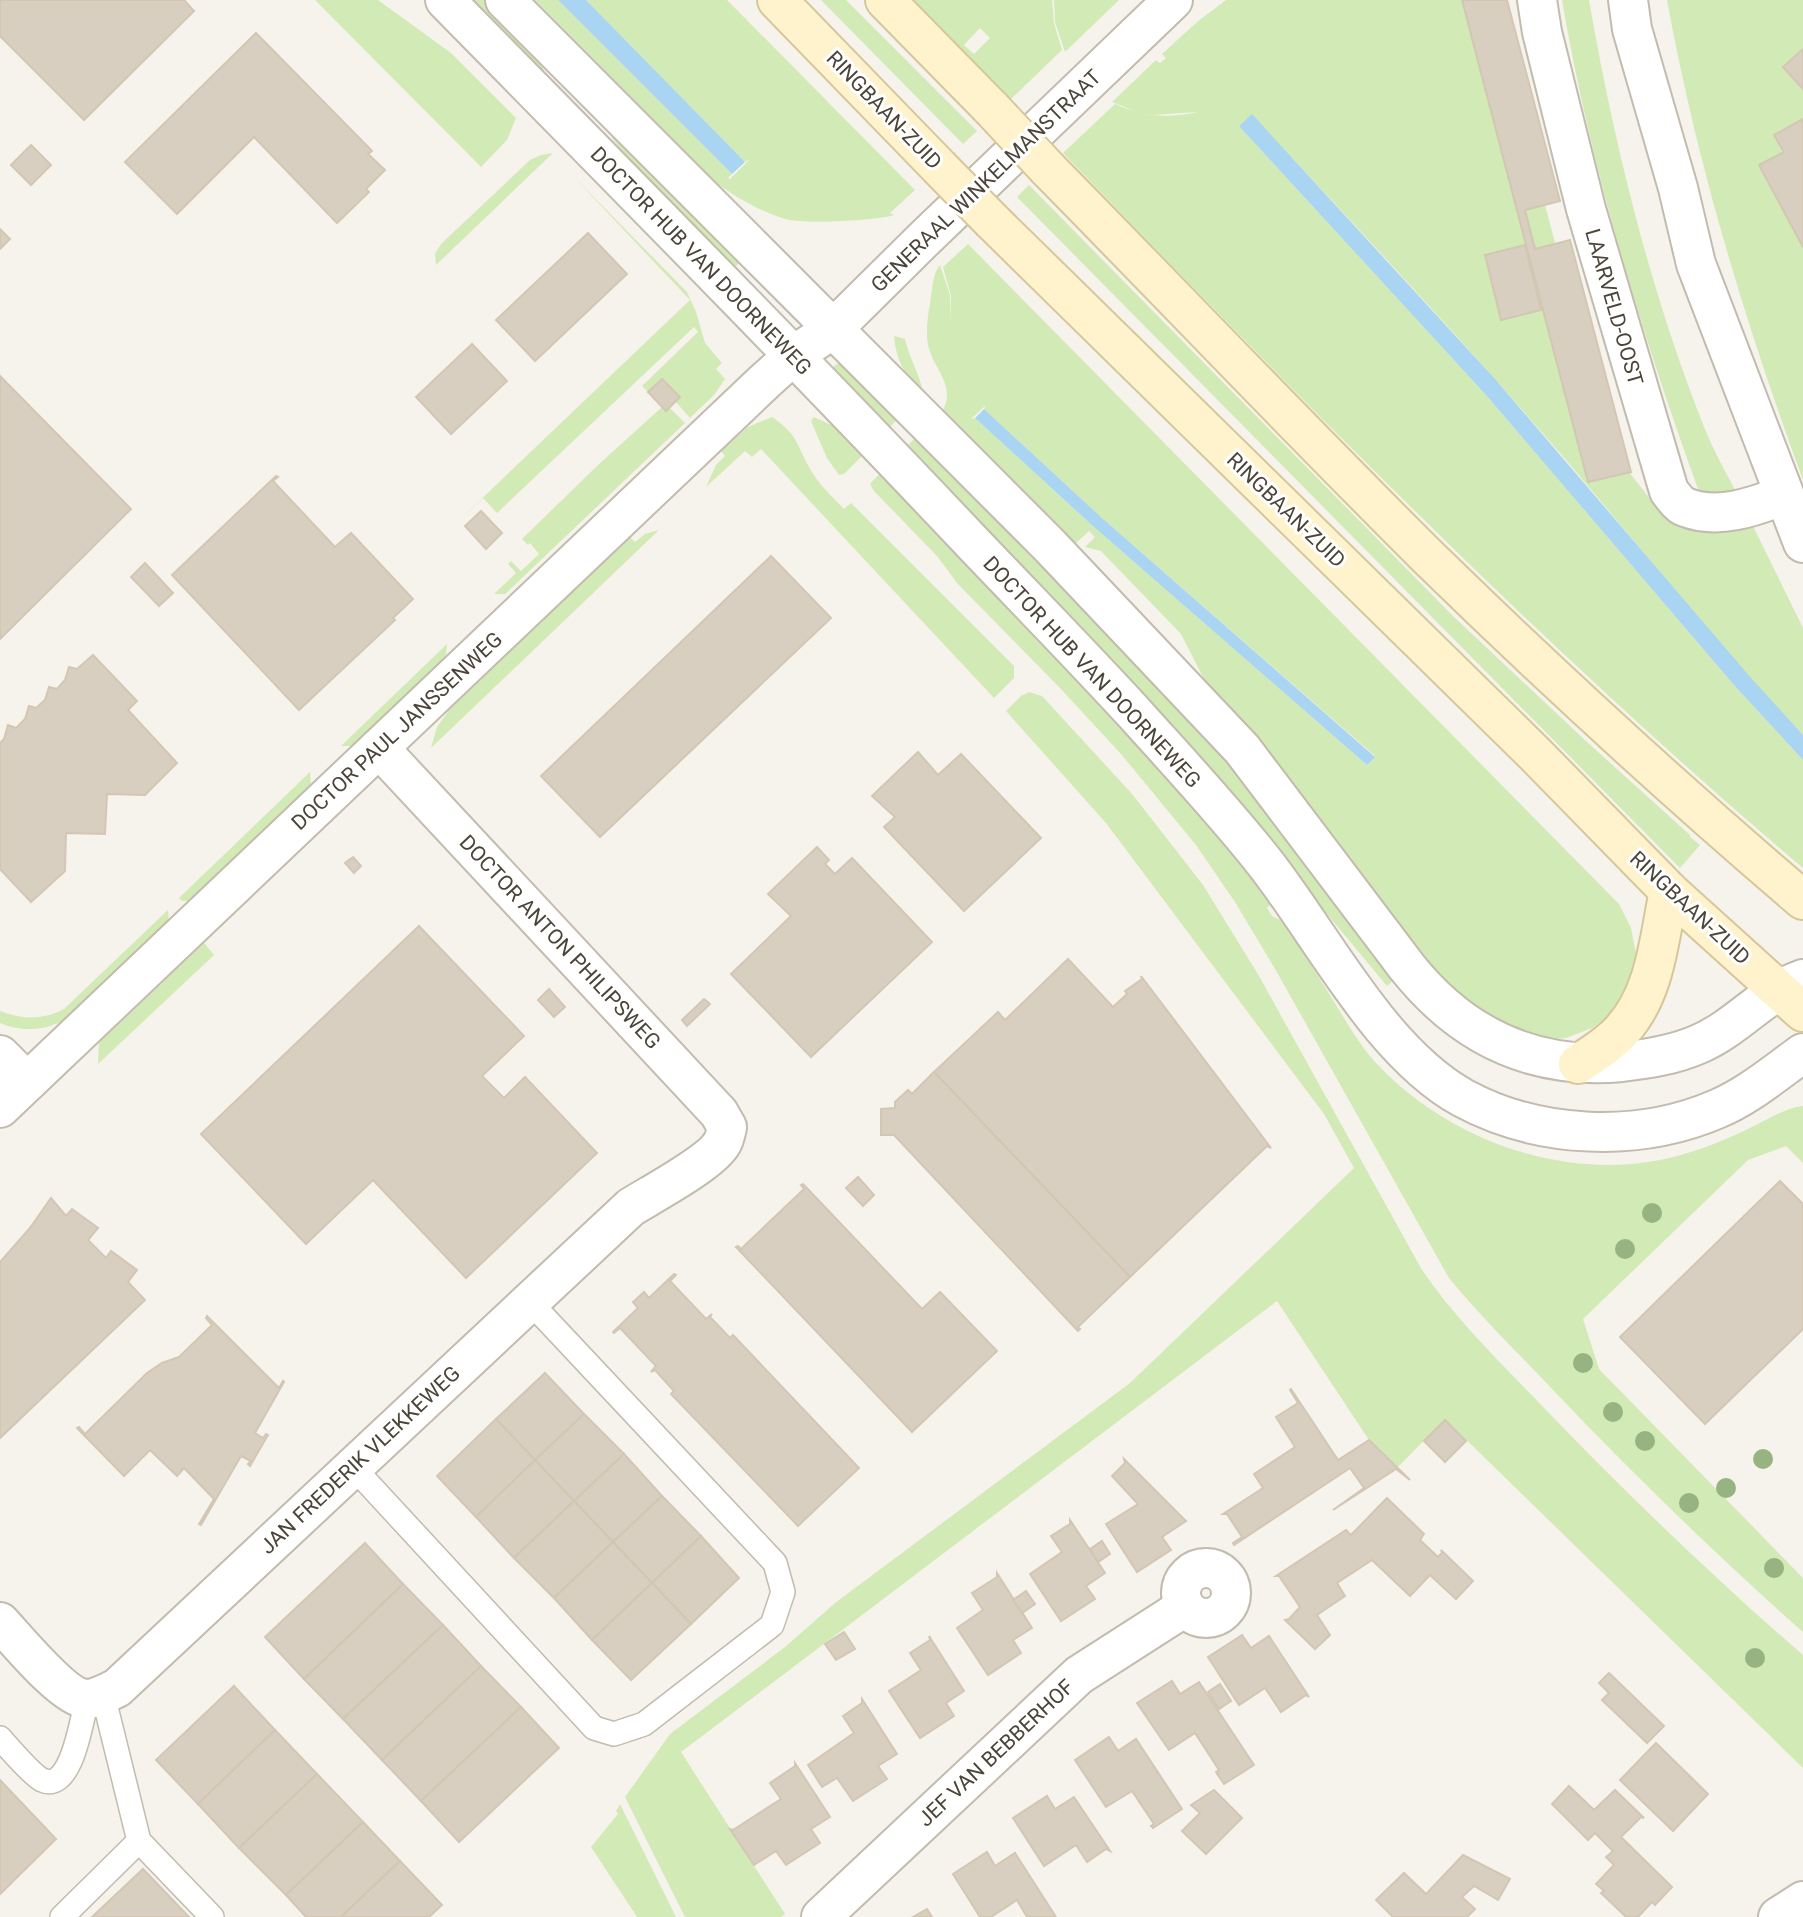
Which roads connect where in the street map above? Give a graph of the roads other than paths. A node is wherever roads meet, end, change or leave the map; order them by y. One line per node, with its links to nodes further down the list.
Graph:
1 (445, 0): 9 (street, DOCTOR HUB VAN DOORNEWEG)
2 (505, 0): 8 (street, DOCTOR HUB VAN DOORNEWEG)
3 (777, 0): 13 (main road, RINGBAAN-ZUID, bridge)
4 (885, 0): 14 (main road, bridge)
5 (1174, 0): 8 (street, GENERAAL WINKELMANSTRAAT)
6 (1536, 0): 10 (street, LAARVELD-OOST)
7 (1628, 0): 10 (street)
8 (833, 329): 9 (street, GENERAAL WINKELMANSTRAAT); 18 (street, DOCTOR HUB VAN DOORNEWEG)
9 (794, 355): 12 (street, DOCTOR PAUL JANSSENWEG); 16 (street, DOCTOR HUB VAN DOORNEWEG)
10 (1784, 495): 11 (street)
11 (1803, 543)
12 (379, 748): 19 (street, DOCTOR PAUL JANSSENWEG); 21 (street, DOCTOR ANTON PHILIPSWEG)
13 (1669, 891): 15 (main road, RINGBAAN-ZUID); 18 (main road)
14 (1803, 900)
15 (1795, 994): 18 (street, DOCTOR HUB VAN DOORNEWEG)
16 (1803, 1053)
17 (0, 1055): 19 (street)
18 (1578, 1064)
19 (27, 1082): 20 (street, DOCTOR PAUL JANSSENWEG)
20 (0, 1108)
21 (722, 1143): 22 (street, JAN FREDERIK VLEKKEWEG)
22 (530, 1301): 23 (street, JAN FREDERIK VLEKKEWEG); 23 (lane)
23 (353, 1467): 26 (street, JAN FREDERIK VLEKKEWEG)
24 (1185, 1607): 32 (street, JEF VAN BEBBERHOF)
25 (0, 1622): 26 (street)
26 (95, 1697): 27 (lane); 28 (lane)
27 (0, 1738)
28 (139, 1841): 30 (lane); 31 (lane)
29 (1803, 1901): 33 (street)
30 (62, 1917)
31 (212, 1917)
32 (821, 1917)
33 (1777, 1917)

